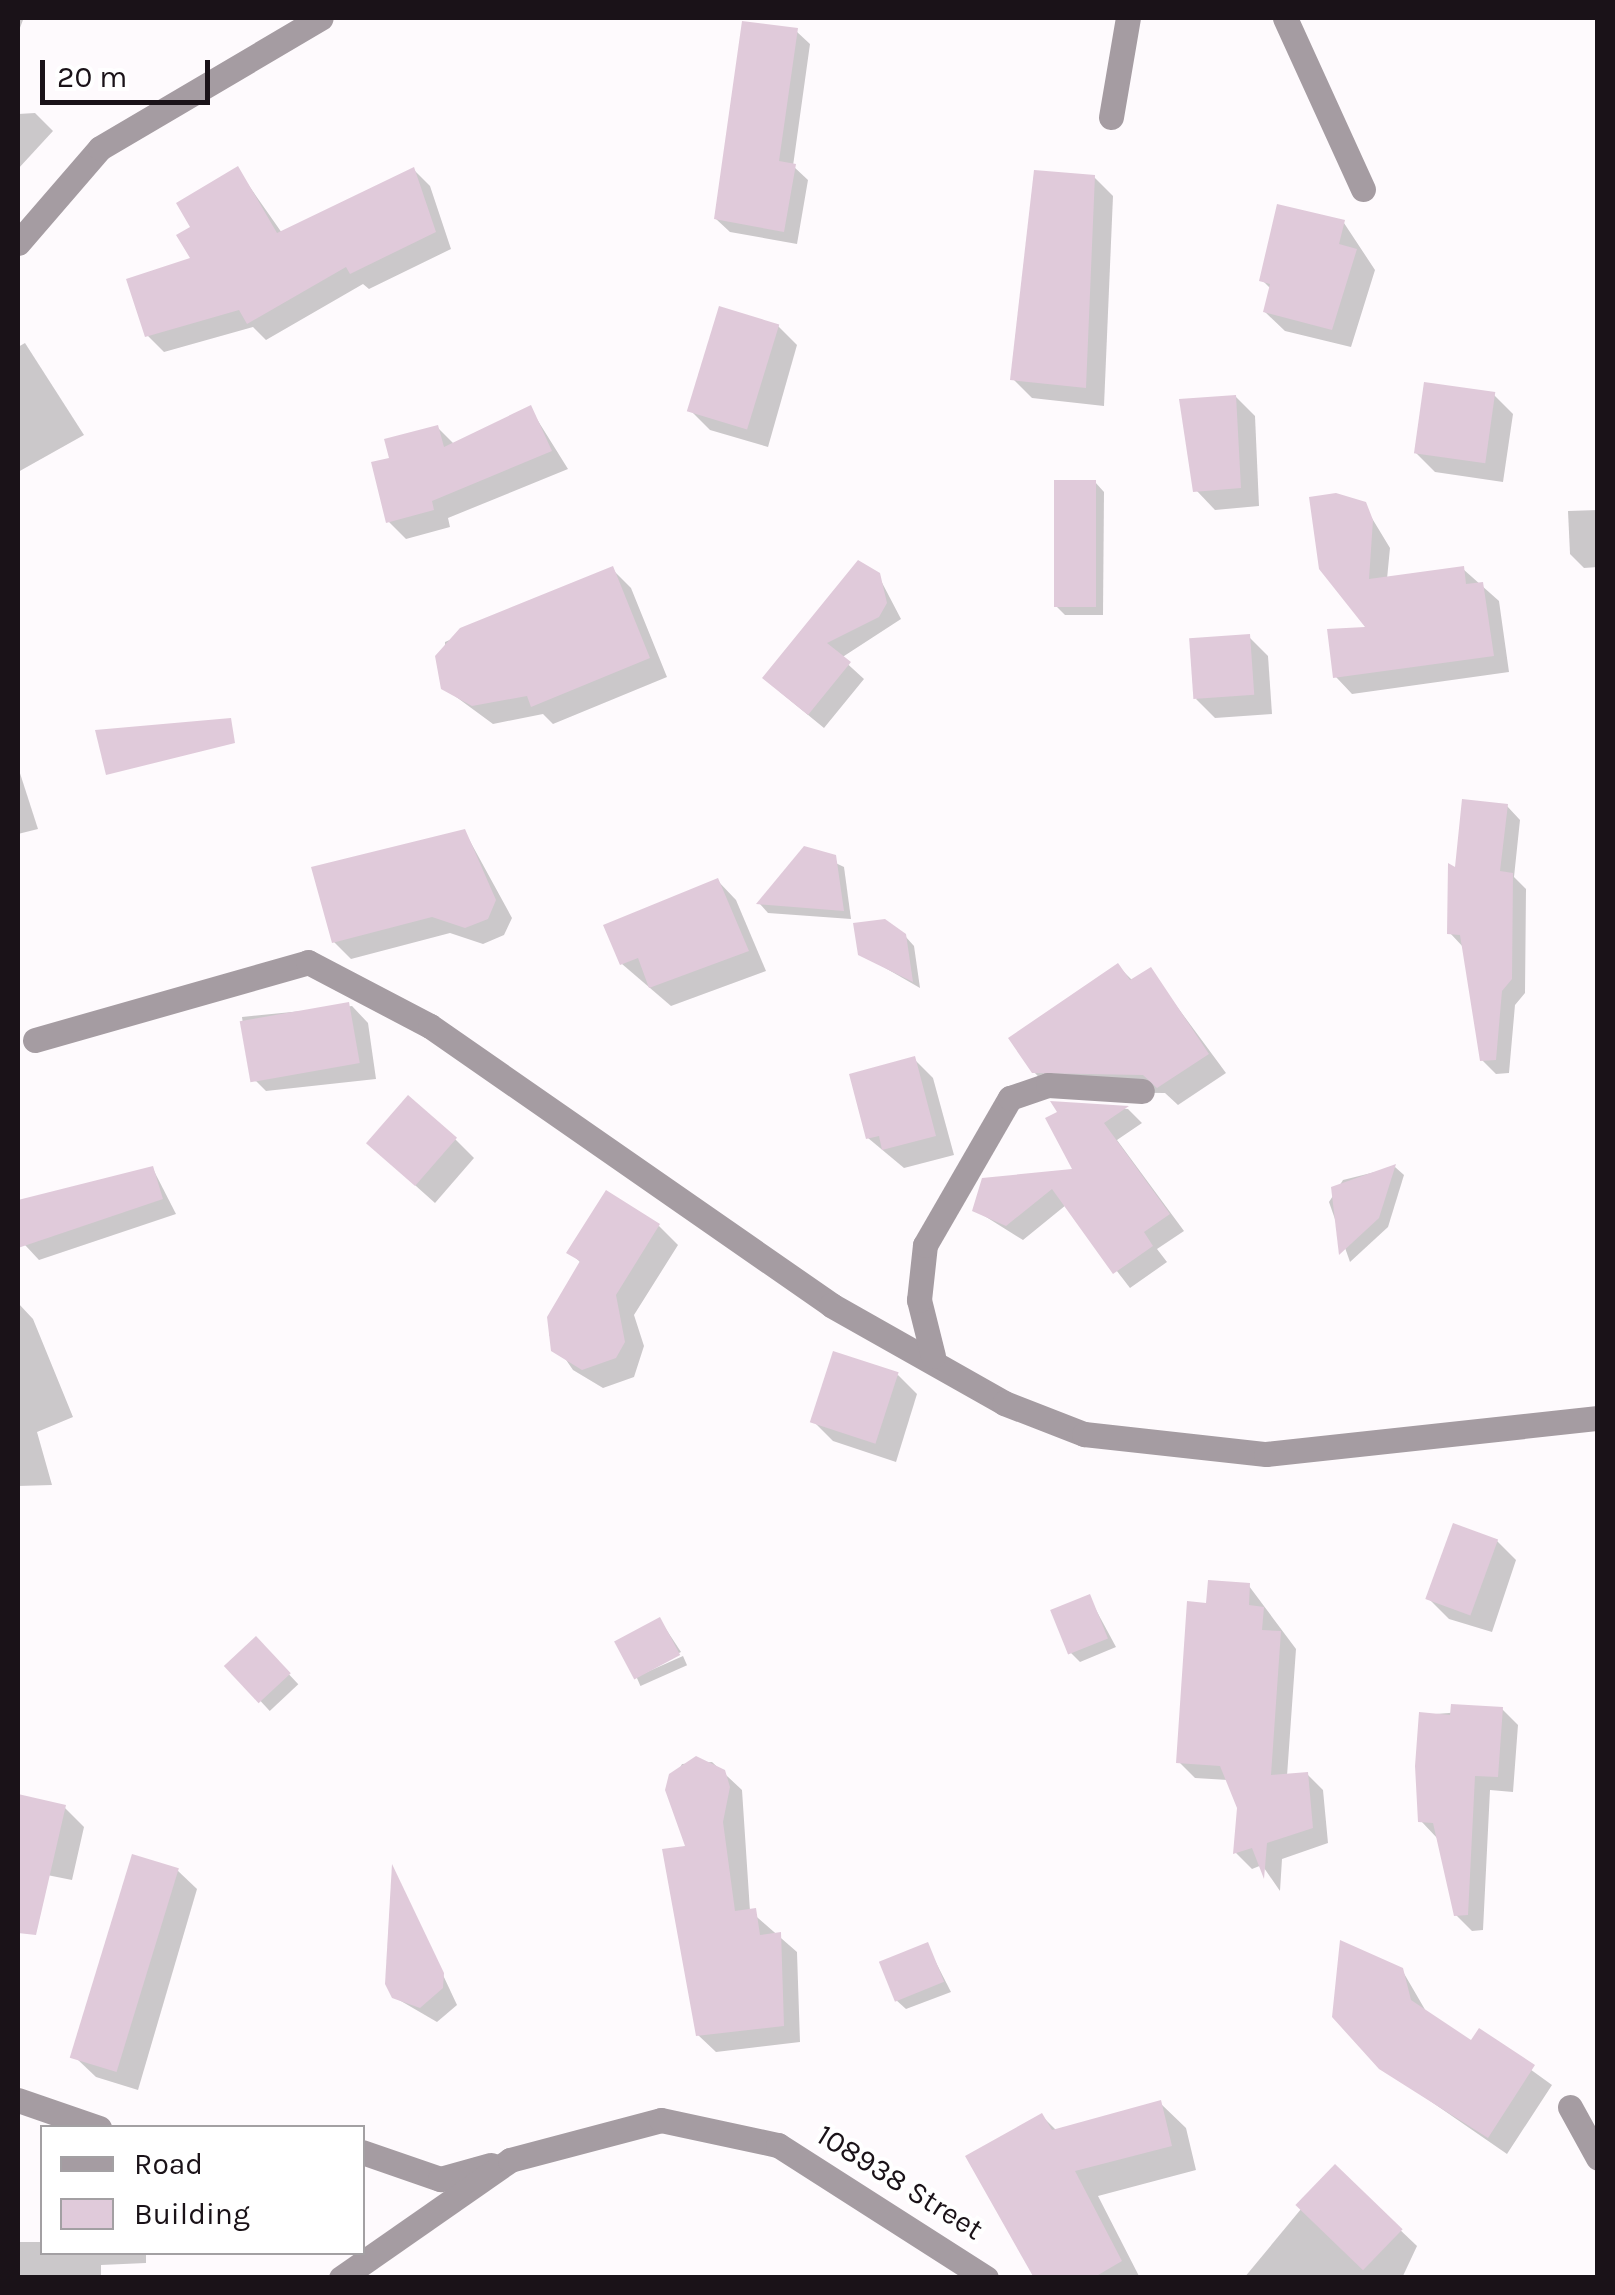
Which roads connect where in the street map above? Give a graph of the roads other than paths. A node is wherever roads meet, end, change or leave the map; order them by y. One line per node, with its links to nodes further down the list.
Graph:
1 (321, 18): 6 (street)
2 (1128, 18): 4 (street)
3 (1285, 18): 5 (street)
4 (1111, 118)
5 (1363, 189)
6 (18, 243)
7 (35, 1040): 9 (street)
8 (1142, 1090): 9 (street)
9 (933, 1356): 10 (street)
10 (1598, 1418)
11 (18, 2100): 13 (street)
12 (1570, 2107): 15 (street)
13 (89, 2125)
14 (365, 2153): 16 (street)
15 (1598, 2158)
16 (510, 2160): 17 (street, 108938 Street); 18 (street, 108938 Street)
17 (341, 2278)
18 (986, 2278)

